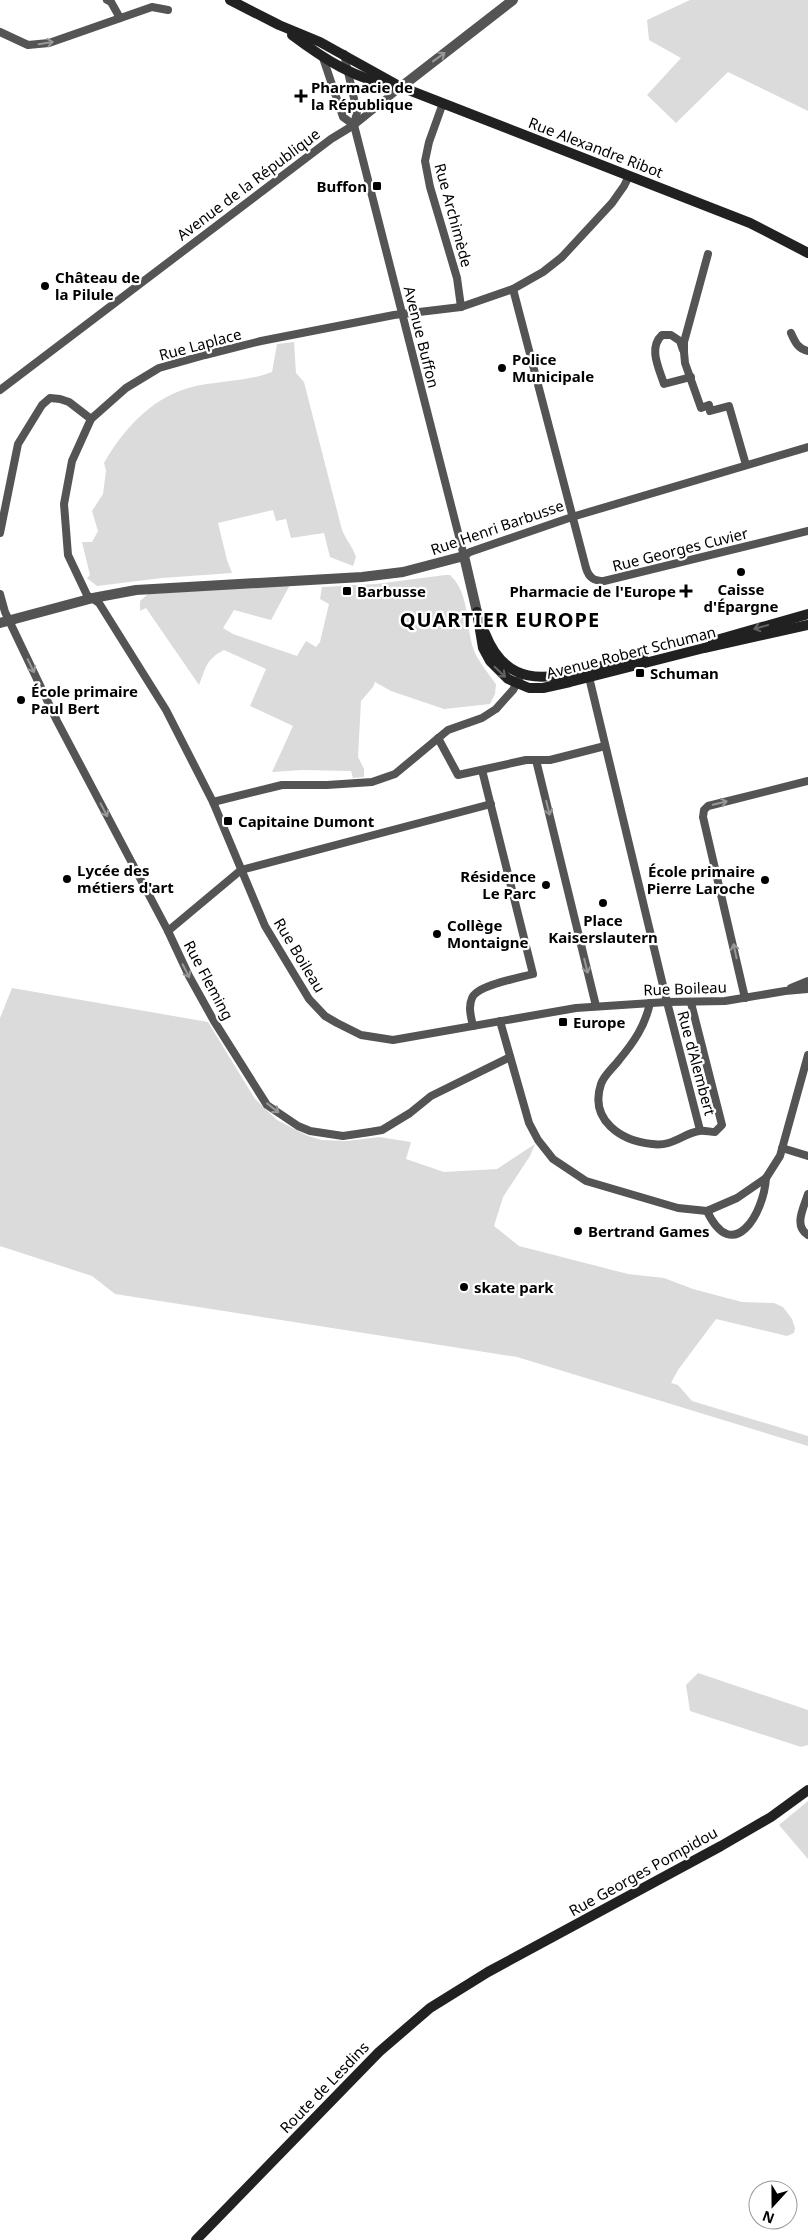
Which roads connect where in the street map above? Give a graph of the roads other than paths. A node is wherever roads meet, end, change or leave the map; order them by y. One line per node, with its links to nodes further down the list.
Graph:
1 (107, 0): 5 (street)
2 (230, 0): 6 (main road)
3 (513, 0): 11 (street, Avenue de la République, one-way to 3)
4 (168, 10): 5 (street)
5 (120, 18): 7 (street, one-way to 5)
6 (279, 25): 8 (main road); 9 (main road)
7 (0, 32)
8 (344, 54): 10 (street, Avenue Buffon); 11 (main road)
9 (323, 58): 10 (main road); 13 (street, Avenue Buffon)
10 (347, 72): 11 (main road); 13 (street, Avenue Buffon)
11 (401, 87): 12 (main road, Rue Alexandre Ribot); 13 (street, Avenue de la République)
12 (443, 103): 14 (main road, Rue Alexandre Ribot); 20 (street, Rue Archimède)
13 (354, 126): 21 (street, Avenue Buffon); 26 (street, Avenue de la République)
14 (628, 176): 15 (main road, Rue Alexandre Ribot); 19 (street, Rue Laplace)
15 (780, 237): 16 (main road, Rue Alexandre Ribot); 17 (main road, Rue Alexandre Ribot)
16 (808, 244)
17 (808, 252)
18 (708, 254): 24 (street)
19 (513, 289): 20 (street, Rue Laplace); 30 (street)
20 (462, 306): 21 (street, Rue Laplace)
21 (402, 314): 27 (street, Rue Laplace); 33 (street, Avenue Buffon)
22 (791, 333): 23 (street)
23 (808, 351)
24 (684, 352): 25 (street); 25 (street)
25 (691, 377): 29 (street)
26 (0, 390)
27 (91, 419): 32 (street); 35 (street, Rue Laplace)
28 (808, 447): 29 (street, Rue Henri Barbusse)
29 (746, 465): 30 (street, Rue Henri Barbusse)
30 (572, 517): 31 (street, Rue Georges Cuvier); 33 (street, Rue Henri Barbusse)
31 (808, 531)
32 (0, 533)
33 (464, 556): 35 (street, Rue Henri Barbusse); 36 (street, Avenue Robert Schuman)
34 (0, 594): 38 (street, Rue Fleming)
35 (93, 598): 38 (street, Rue Henri Barbusse); 47 (street, Rue Boileau)
36 (478, 612): 41 (main road, Avenue Robert Schuman)
37 (808, 614): 40 (main road, Avenue Robert Schuman, one-way to 40)
38 (5, 622): 50 (street, Rue Fleming, one-way to 50)
39 (808, 624): 40 (main road, Avenue Robert Schuman)
40 (588, 674): 41 (main road, Avenue Robert Schuman); 43 (street, Rue d'Alembert)
41 (517, 683): 42 (street)
42 (438, 738): 45 (street); 47 (street)
43 (605, 746): 44 (street); 55 (street, Rue d'Alembert)
44 (536, 760): 45 (street); 58 (street, one-way to 58)
45 (482, 770): 48 (street)
46 (808, 781): 54 (street, one-way to 46)
47 (212, 802): 49 (street, Rue Boileau)
48 (491, 804): 49 (street); 60 (street)
49 (241, 870): 50 (street); 60 (street, Rue Boileau)
50 (168, 931): 62 (street, Rue Fleming, one-way to 62)
51 (808, 981): 53 (street, Rue Boileau)
52 (807, 990): 53 (street, Rue Boileau)
53 (785, 991): 54 (street, Rue Boileau)
54 (745, 998): 57 (street, Rue Boileau)
55 (667, 1002): 56 (street, Rue Boileau); 57 (street, Rue Boileau); 63 (street, Rue d'Alembert)
56 (650, 1003): 58 (street, Rue Boileau); 63 (street, Rue d'Alembert)
57 (691, 1003): 63 (street, Rue d'Alembert)
58 (596, 1006): 59 (street, Rue Boileau)
59 (500, 1021): 60 (street, Rue Boileau); 62 (street)
60 (473, 1026)
61 (808, 1055): 64 (street)
62 (510, 1057): 68 (street)
63 (700, 1130)
64 (782, 1148): 65 (street); 66 (street)
65 (808, 1156)
66 (766, 1178): 68 (street); 68 (street)
67 (808, 1194): 69 (street)
68 (707, 1211)
69 (808, 1235)
70 (808, 1790): 71 (main road, Rue Georges Pompidou)
71 (488, 1972): 72 (main road, Route de Lesdins)
72 (196, 2240)

